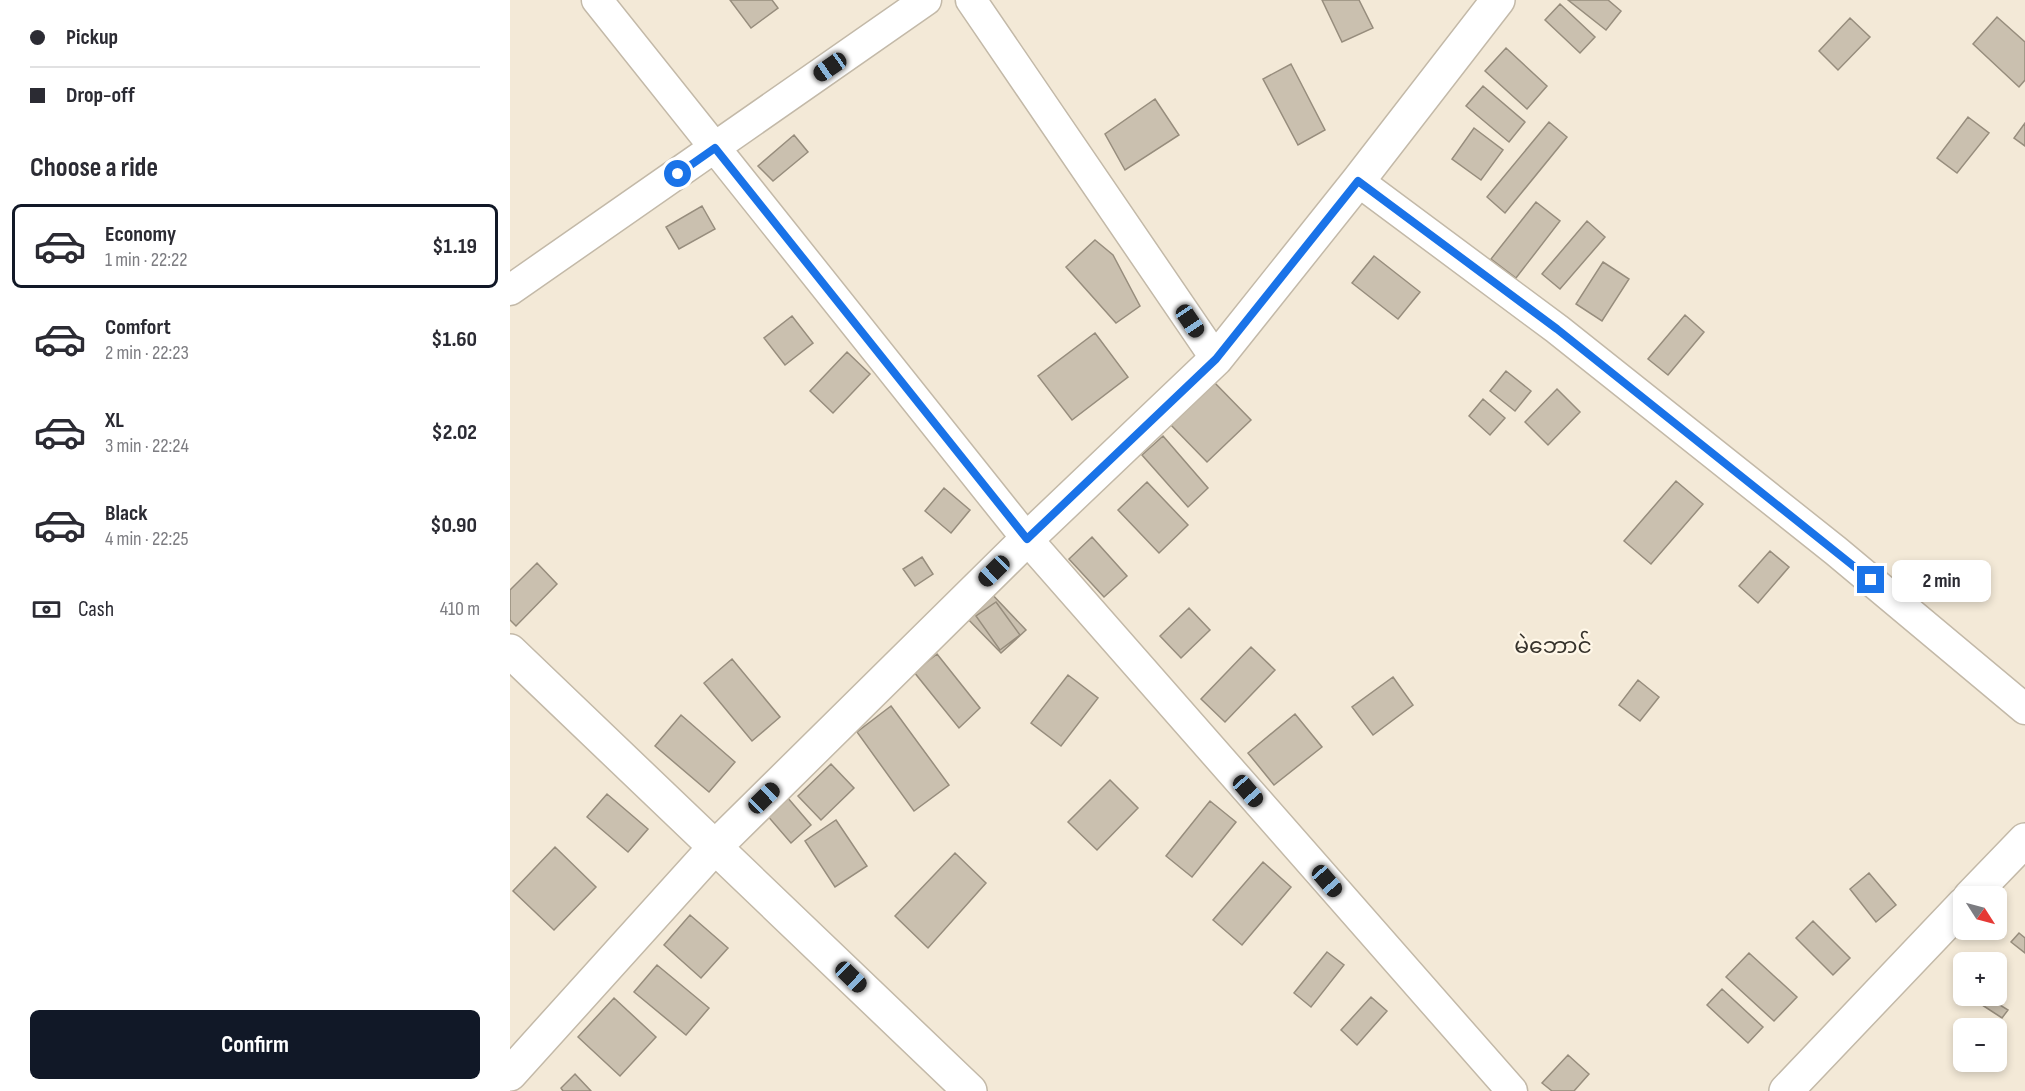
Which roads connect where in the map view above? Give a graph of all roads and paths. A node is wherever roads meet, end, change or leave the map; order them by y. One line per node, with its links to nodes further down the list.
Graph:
1 (597, 0): 5 (street)
2 (926, 0): 5 (street)
3 (971, 0): 8 (street)
4 (1498, 0): 6 (street)
5 (715, 148): 7 (street); 9 (street)
6 (1358, 181): 8 (street); 11 (street)
7 (510, 290)
8 (1216, 359): 9 (street)
9 (1027, 539): 13 (street); 18 (street)
10 (510, 651): 13 (street)
11 (2025, 710)
12 (2025, 840): 14 (street)
13 (715, 847): 16 (street); 17 (street)
14 (1981, 886)
15 (1953, 916): 19 (street)
16 (510, 1074)
17 (970, 1091)
18 (1512, 1091)
19 (1786, 1091)

